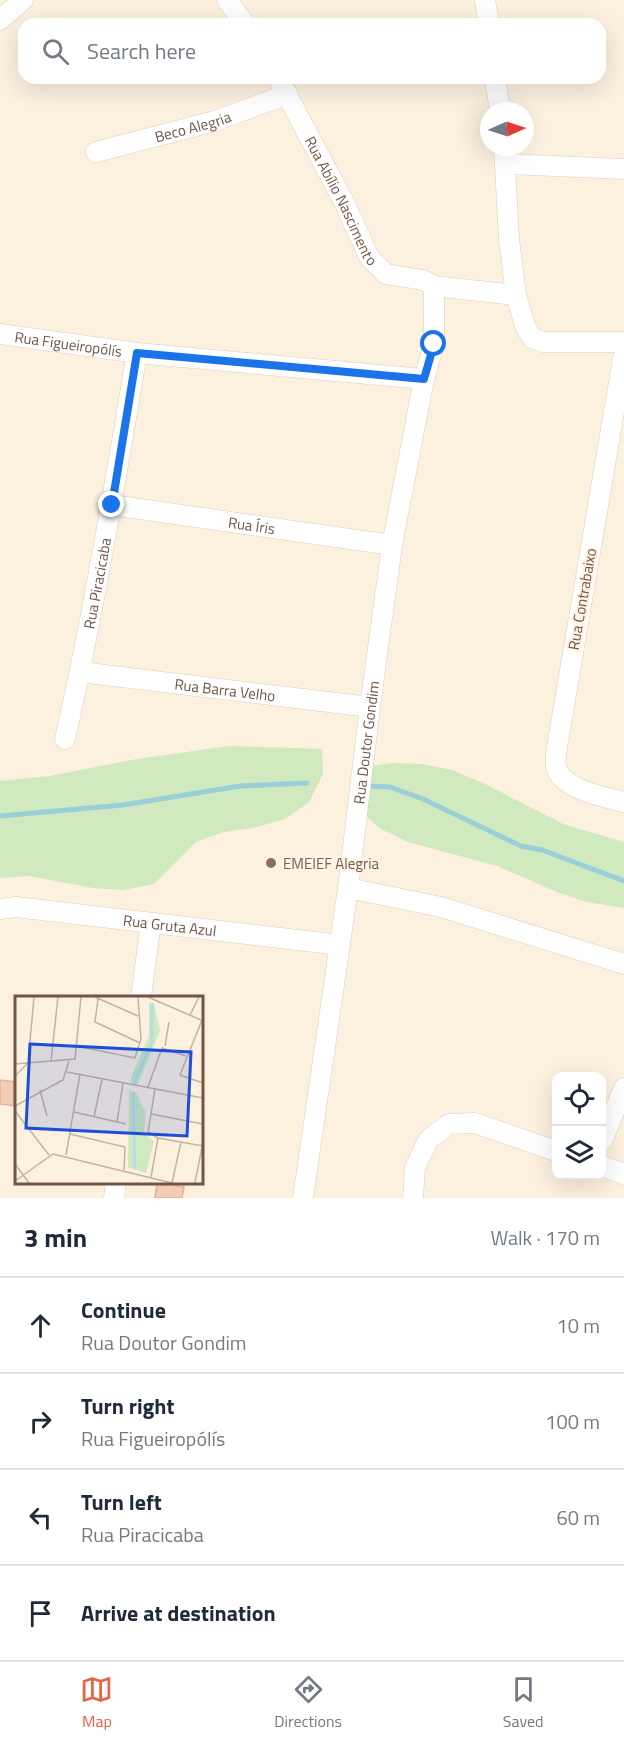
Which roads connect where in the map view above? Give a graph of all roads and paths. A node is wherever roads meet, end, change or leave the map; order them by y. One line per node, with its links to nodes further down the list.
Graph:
1 (23, 0): 6 (street)
2 (227, 0): 4 (street)
3 (486, 0): 5 (street)
4 (240, 18)
5 (488, 18)
6 (0, 20)
7 (496, 84): 9 (street)
8 (283, 86): 10 (street, Beco Alegria); 13 (street, Rua Abílio Nascimento)
9 (499, 102)
10 (96, 152)
11 (505, 156): 12 (street); 14 (street)
12 (624, 169)
13 (434, 286): 14 (street, Rua Abílio Nascimento); 19 (street, Rua Doutor Gondim)
14 (516, 295): 16 (street)
15 (0, 334): 17 (street, Rua Figueiropólís)
16 (624, 342)
17 (137, 353): 19 (street, Rua Figueiropólís); 20 (street, Rua Piracicaba)
18 (624, 353): 25 (street, Rua Contrabaixo)
19 (424, 379): 21 (street, Rua Doutor Gondim)
20 (112, 505): 21 (street, Rua Íris); 22 (street, Rua Piracicaba)
21 (392, 545): 23 (street, Rua Doutor Gondim)
22 (80, 672): 23 (street, Rua Barra Velho); 24 (street, Rua Piracicaba)
23 (370, 707): 26 (street, Rua Doutor Gondim)
24 (65, 739)
25 (624, 802)
26 (348, 888): 29 (street, Rua Doutor Gondim); 30 (street)
27 (0, 909): 28 (street, Rua Gruta Azul)
28 (151, 923): 29 (street, Rua Gruta Azul); 31 (street)
29 (340, 945): 39 (street, Rua Doutor Gondim)
30 (624, 964)
31 (141, 996)
32 (624, 1088): 33 (street)
33 (606, 1131)
34 (552, 1150): 40 (street)
35 (606, 1167): 36 (street)
36 (624, 1174)
37 (116, 1183): 38 (street)
38 (114, 1198)
39 (303, 1198)
40 (413, 1198)

